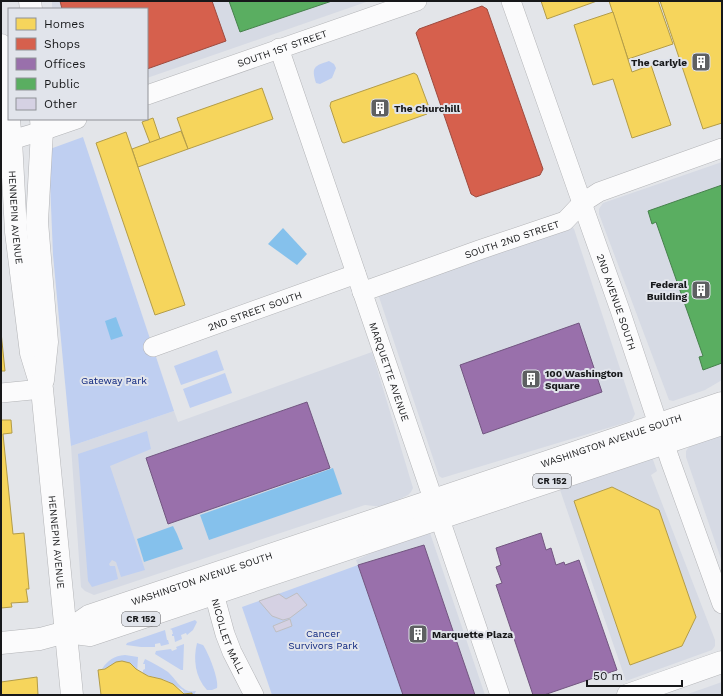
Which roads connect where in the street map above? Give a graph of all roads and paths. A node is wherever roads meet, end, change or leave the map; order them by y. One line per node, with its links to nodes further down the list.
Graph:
1 (417, 1): 4 (street, SOUTH 1ST STREET)
2 (511, 1): 10 (street, 2ND AVENUE SOUTH)
3 (1, 45): 8 (main road, HENNEPIN AVENUE)
4 (279, 48): 5 (street, SOUTH 1ST STREET); 11 (street, MARQUETTE AVENUE)
5 (148, 95)
6 (71, 120): 7 (street)
7 (41, 125): 8 (street); 13 (main road, HENNEPIN AVENUE)
8 (6, 141): 13 (main road, HENNEPIN AVENUE)
9 (722, 148): 10 (street, SOUTH 2ND STREET)
10 (582, 203): 11 (street, SOUTH 2ND STREET); 17 (street, 2ND AVENUE SOUTH)
11 (359, 283): 12 (street, 2ND STREET SOUTH); 18 (street, MARQUETTE AVENUE)
12 (153, 346)
13 (42, 389): 14 (street); 21 (main road, HENNEPIN AVENUE)
14 (1, 393)
15 (722, 403): 17 (main road, WASHINGTON AVENUE SOUTH / CR 152)
16 (722, 424): 17 (main road, WASHINGTON AVENUE SOUTH / CR 152)
17 (661, 434): 18 (main road, WASHINGTON AVENUE SOUTH / CR 152); 20 (street, 2ND AVENUE SOUTH)
18 (437, 509): 19 (main road, WASHINGTON AVENUE SOUTH / CR 152); 26 (street, MARQUETTE AVENUE)
19 (212, 584): 21 (main road, WASHINGTON AVENUE SOUTH / CR 152); 25 (street, NICOLLET MALL)
20 (722, 604)
21 (66, 632): 22 (main road, CR 152); 24 (main road, HENNEPIN AVENUE)
22 (1, 643)
23 (722, 662): 27 (main road)
24 (72, 695)
25 (254, 695)
26 (500, 695)
27 (628, 695)

